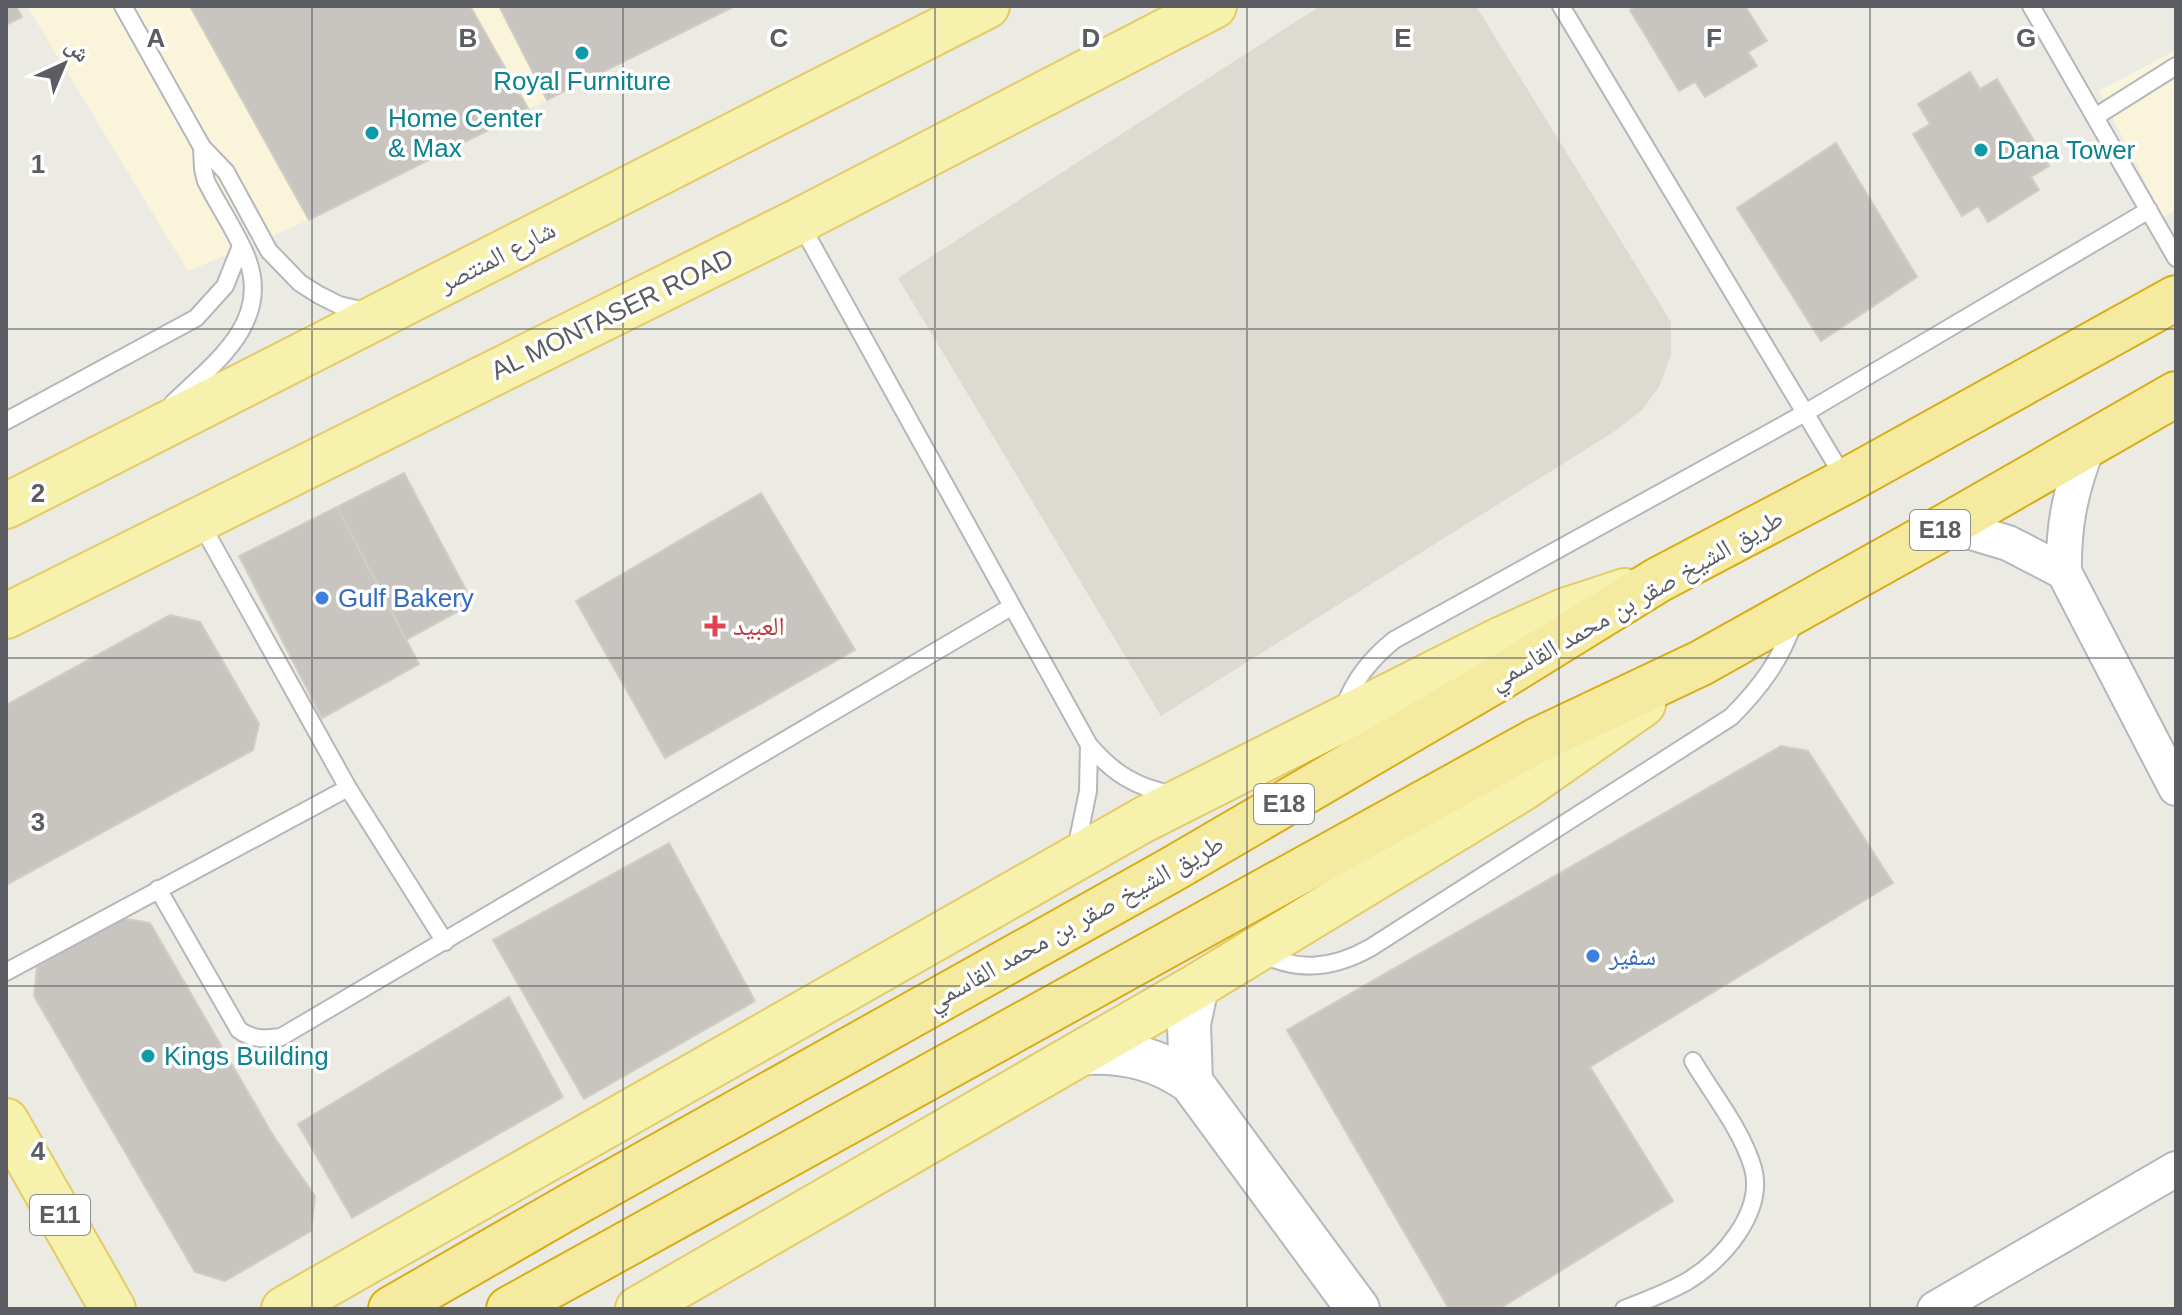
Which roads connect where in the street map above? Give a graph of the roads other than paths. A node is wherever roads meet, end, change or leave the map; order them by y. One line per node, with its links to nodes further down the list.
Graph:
1 (123, 6): 8 (lane)
2 (987, 6): 14 (main road, شارع المنتصر)
3 (1214, 6): 10 (main road, AL MONTASER ROAD)
4 (1561, 6): 16 (lane)
5 (2031, 6): 7 (lane)
6 (2176, 66): 7 (lane)
7 (2095, 117): 9 (lane)
8 (202, 147): 11 (lane); 14 (lane)
9 (2149, 210): 12 (lane); 16 (lane)
10 (799, 221): 24 (main road, AL MONTASER ROAD); 28 (lane)
11 (241, 246): 17 (lane); 18 (lane)
12 (2176, 258)
13 (2176, 298): 20 (highway, طريق الشيخ صقر بن محمد القاسمي / E18)
14 (383, 314): 18 (main road, شارع المنتصر)
15 (2176, 394): 19 (highway, E18)
16 (1805, 413): 20 (lane); 32 (lane)
17 (6, 421)
18 (136, 439): 21 (main road, شارع المنتصر)
19 (2088, 445): 25 (highway, E18); 26 (street)
20 (1846, 481): 27 (highway, طريق الشيخ صقر بن محمد القاسمي / E18)
21 (49, 483): 22 (main road); 23 (main road, شارع المنتصر)
22 (6, 491)
23 (6, 506)
24 (198, 518): 30 (main road, AL MONTASER ROAD); 35 (lane)
25 (1948, 525): 26 (street); 29 (highway, E18)
26 (2064, 572): 34 (street)
27 (1658, 580): 32 (main road); 52 (highway, طريق الشيخ صقر بن محمد القاسمي / E18)
28 (1011, 607): 33 (lane); 39 (lane)
29 (1798, 609): 31 (highway, E18); 40 (lane)
30 (14, 617)
31 (1701, 663): 40 (main road); 53 (highway, E18)
32 (1340, 721): 36 (main road)
33 (1089, 745): 36 (lane); 37 (lane)
34 (2174, 781)
35 (348, 788): 38 (lane); 39 (lane)
36 (1194, 794): 37 (main road)
37 (1072, 860): 51 (main road)
38 (158, 889): 39 (lane); 41 (lane)
39 (445, 942)
40 (1256, 950): 42 (main road)
41 (6, 972)
42 (1197, 986): 43 (main road); 45 (street)
43 (1085, 1053): 45 (street); 54 (main road)
44 (1693, 1061): 56 (lane)
45 (1191, 1082): 55 (street)
46 (6, 1121): 48 (main road, E11)
47 (2176, 1169): 57 (street)
48 (92, 1271): 49 (main road, E11); 50 (main road)
49 (113, 1309)
50 (145, 1309)
51 (284, 1309)
52 (391, 1309)
53 (509, 1309)
54 (638, 1309)
55 (1358, 1309)
56 (1624, 1309)
57 (1935, 1309)

